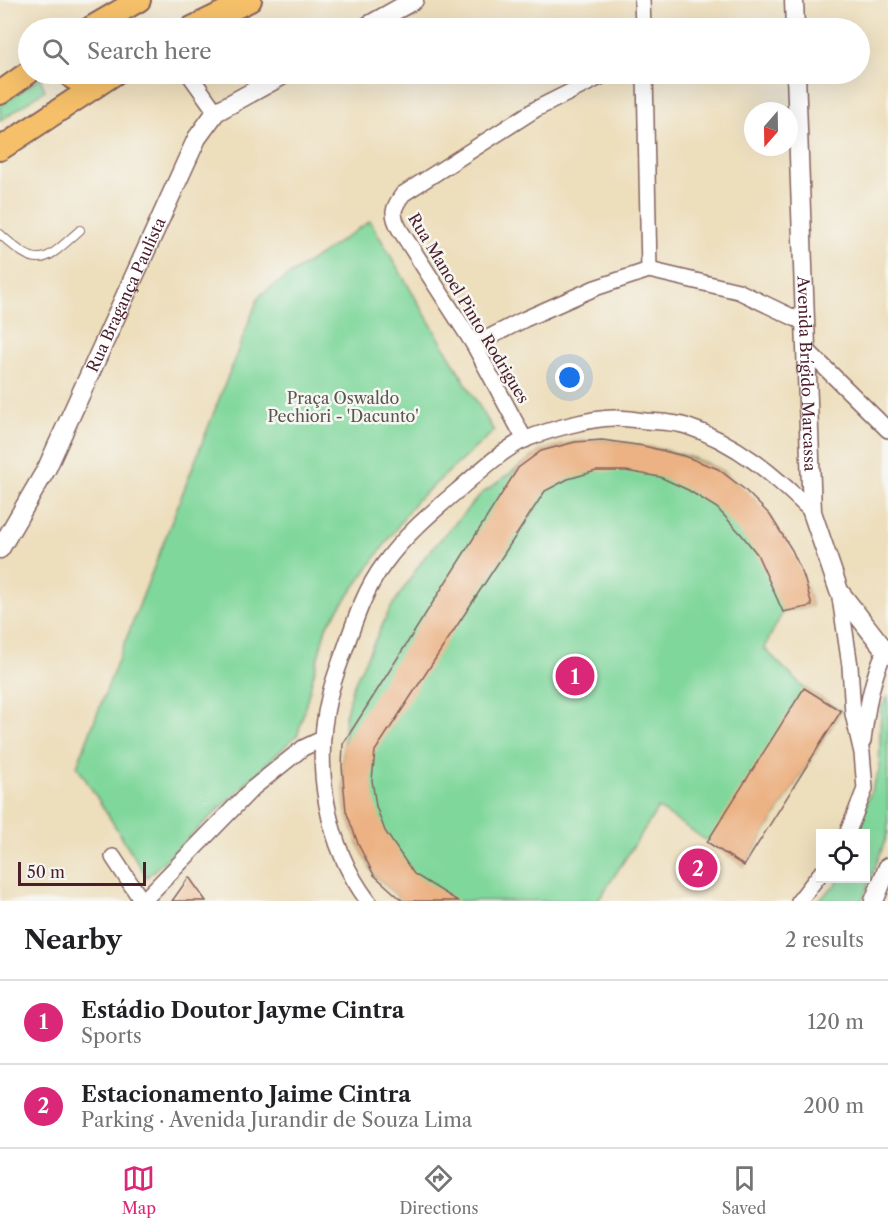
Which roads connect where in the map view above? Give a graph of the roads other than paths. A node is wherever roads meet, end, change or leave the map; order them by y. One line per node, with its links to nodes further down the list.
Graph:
1 (110, 0): 7 (street)
2 (139, 0): 8 (main road)
3 (250, 0): 9 (main road)
4 (414, 0): 10 (street)
5 (642, 0): 11 (street)
6 (794, 0): 12 (street)
7 (99, 18)
8 (109, 18)
9 (213, 18)
10 (382, 18)
11 (643, 18)
12 (795, 18)
13 (18, 80): 22 (main road)
14 (86, 84): 21 (main road)
15 (97, 84): 21 (main road)
16 (196, 84): 23 (street)
17 (267, 84): 23 (street, Rua Bragança Paulista)
18 (586, 84): 29 (street, Rua Manoel Pinto Rodrigues)
19 (645, 84): 27 (street)
20 (796, 84): 28 (street, Avenida Brígido Marcassa)
21 (92, 87): 24 (main road)
22 (0, 93)
23 (216, 112): 34 (street, Rua Bragança Paulista)
24 (0, 149)
25 (80, 230): 26 (lane)
26 (0, 234)
27 (649, 270): 28 (street); 29 (street)
28 (805, 323): 30 (street, Avenida Brígido Marcassa)
29 (474, 345): 32 (street, Rua Manoel Pinto Rodrigues)
30 (807, 350): 31 (street); 33 (street, Avenida Brígido Marcassa)
31 (888, 430)
32 (525, 440): 33 (street); 37 (street)
33 (812, 512): 35 (street, Avenida Brígido Marcassa)
34 (0, 549)
35 (839, 591): 36 (street, Avenida Brígido Marcassa); 38 (street)
36 (887, 652): 38 (street)
37 (322, 739): 43 (street); 44 (street)
38 (862, 753): 39 (street)
39 (849, 829)
40 (113, 857): 43 (street)
41 (888, 867): 46 (street)
42 (816, 879): 45 (street)
43 (142, 901)
44 (368, 901)
45 (799, 901)
46 (874, 901)

